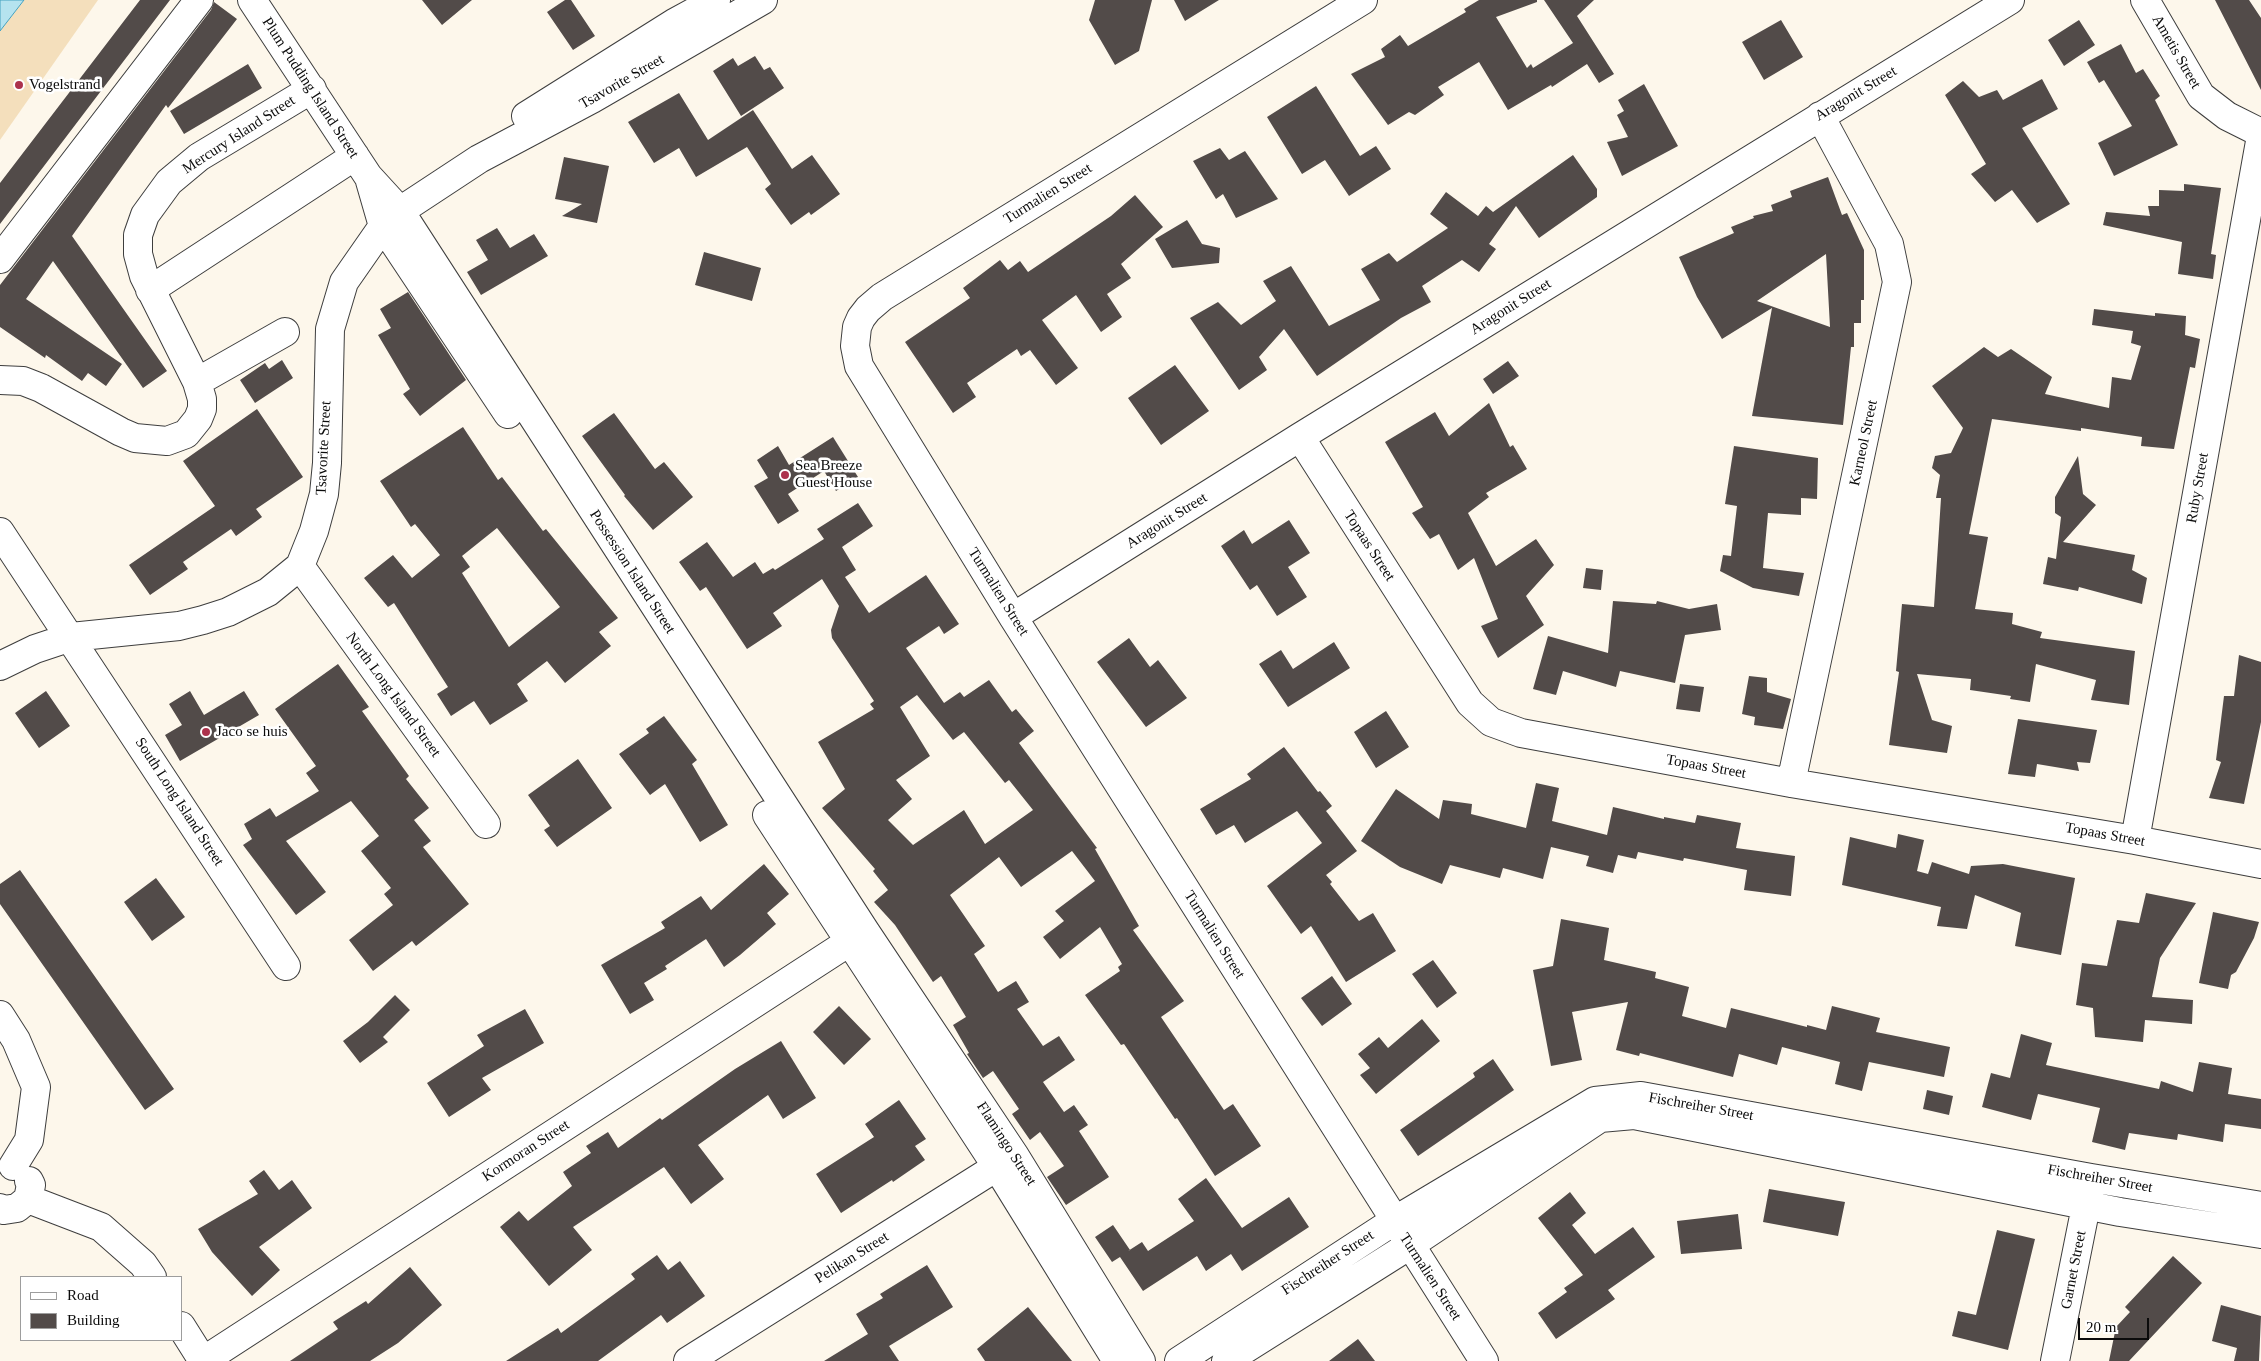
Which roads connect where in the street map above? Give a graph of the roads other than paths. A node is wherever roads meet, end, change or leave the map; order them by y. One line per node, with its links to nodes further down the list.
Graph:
1 (199, 0): 14 (street)
2 (252, 0): 8 (street, Plum Pudding Island Street)
3 (716, 0): 11 (street, Tsavorite Street)
4 (764, 0): 11 (street, Tsavorite Street)
5 (1363, 0): 22 (street, Turmalien Street)
6 (2010, 0): 9 (street, Aragonit Street)
7 (2145, 0): 10 (street, Ametis Street)
8 (312, 89): 12 (street, Plum Pudding Island Street); 15 (street, Mercury Island Street)
9 (1820, 116): 19 (street, Aragonit Street); 25 (street, Karneol Street)
10 (2261, 134): 27 (street, Ruby Street)
11 (479, 159): 13 (street, Tsavorite Street)
12 (362, 166): 13 (street, Plum Pudding Island Street); 15 (street)
13 (391, 218): 21 (street, Tsavorite Street); 29 (street, Possession Island Street)
14 (0, 259)
15 (150, 290): 18 (street, Mercury Island Street)
16 (285, 332): 18 (street)
17 (0, 380): 18 (street, Mercury Island Street)
18 (197, 382)
19 (1300, 437): 22 (street, Aragonit Street); 25 (street, Topaas Street)
20 (0, 532): 23 (street)
21 (300, 566): 23 (street, Tsavorite Street); 26 (street, North Long Island Street)
22 (1013, 617): 37 (street, Turmalien Street)
23 (71, 637): 24 (street, Tsavorite Street); 30 (street, South Long Island Street)
24 (0, 666)
25 (1791, 783): 27 (street, Topaas Street)
26 (486, 824)
27 (2135, 840): 28 (street, Topaas Street)
28 (2261, 864)
29 (857, 936): 32 (street, Flamingo Street); 42 (street, Kormoran Street)
30 (286, 966)
31 (0, 1015): 33 (street)
32 (1006, 1161): 43 (street, Pelikan Street); 44 (street, Flamingo Street); 45 (street, Flamingo Street)
33 (6, 1166): 36 (street)
34 (2089, 1191): 35 (street, Fischreiher Street); 37 (street, Fischreiher Street); 38 (street, Fischreiher Street); 39 (street, Fischreiher Street); 49 (street, Garnet Street)
35 (2261, 1206)
36 (8, 1209): 40 (street)
37 (1394, 1220): 39 (street, Turmalien Street); 46 (street, Fischreiher Street)
38 (2261, 1234)
39 (1410, 1245): 47 (street, Fischreiher Street); 48 (street, Turmalien Street)
40 (151, 1276)
41 (182, 1328): 42 (street)
42 (203, 1361)
43 (688, 1361)
44 (1117, 1361)
45 (1141, 1361)
46 (1179, 1361)
47 (1226, 1361)
48 (1484, 1361)
49 (2055, 1361)

